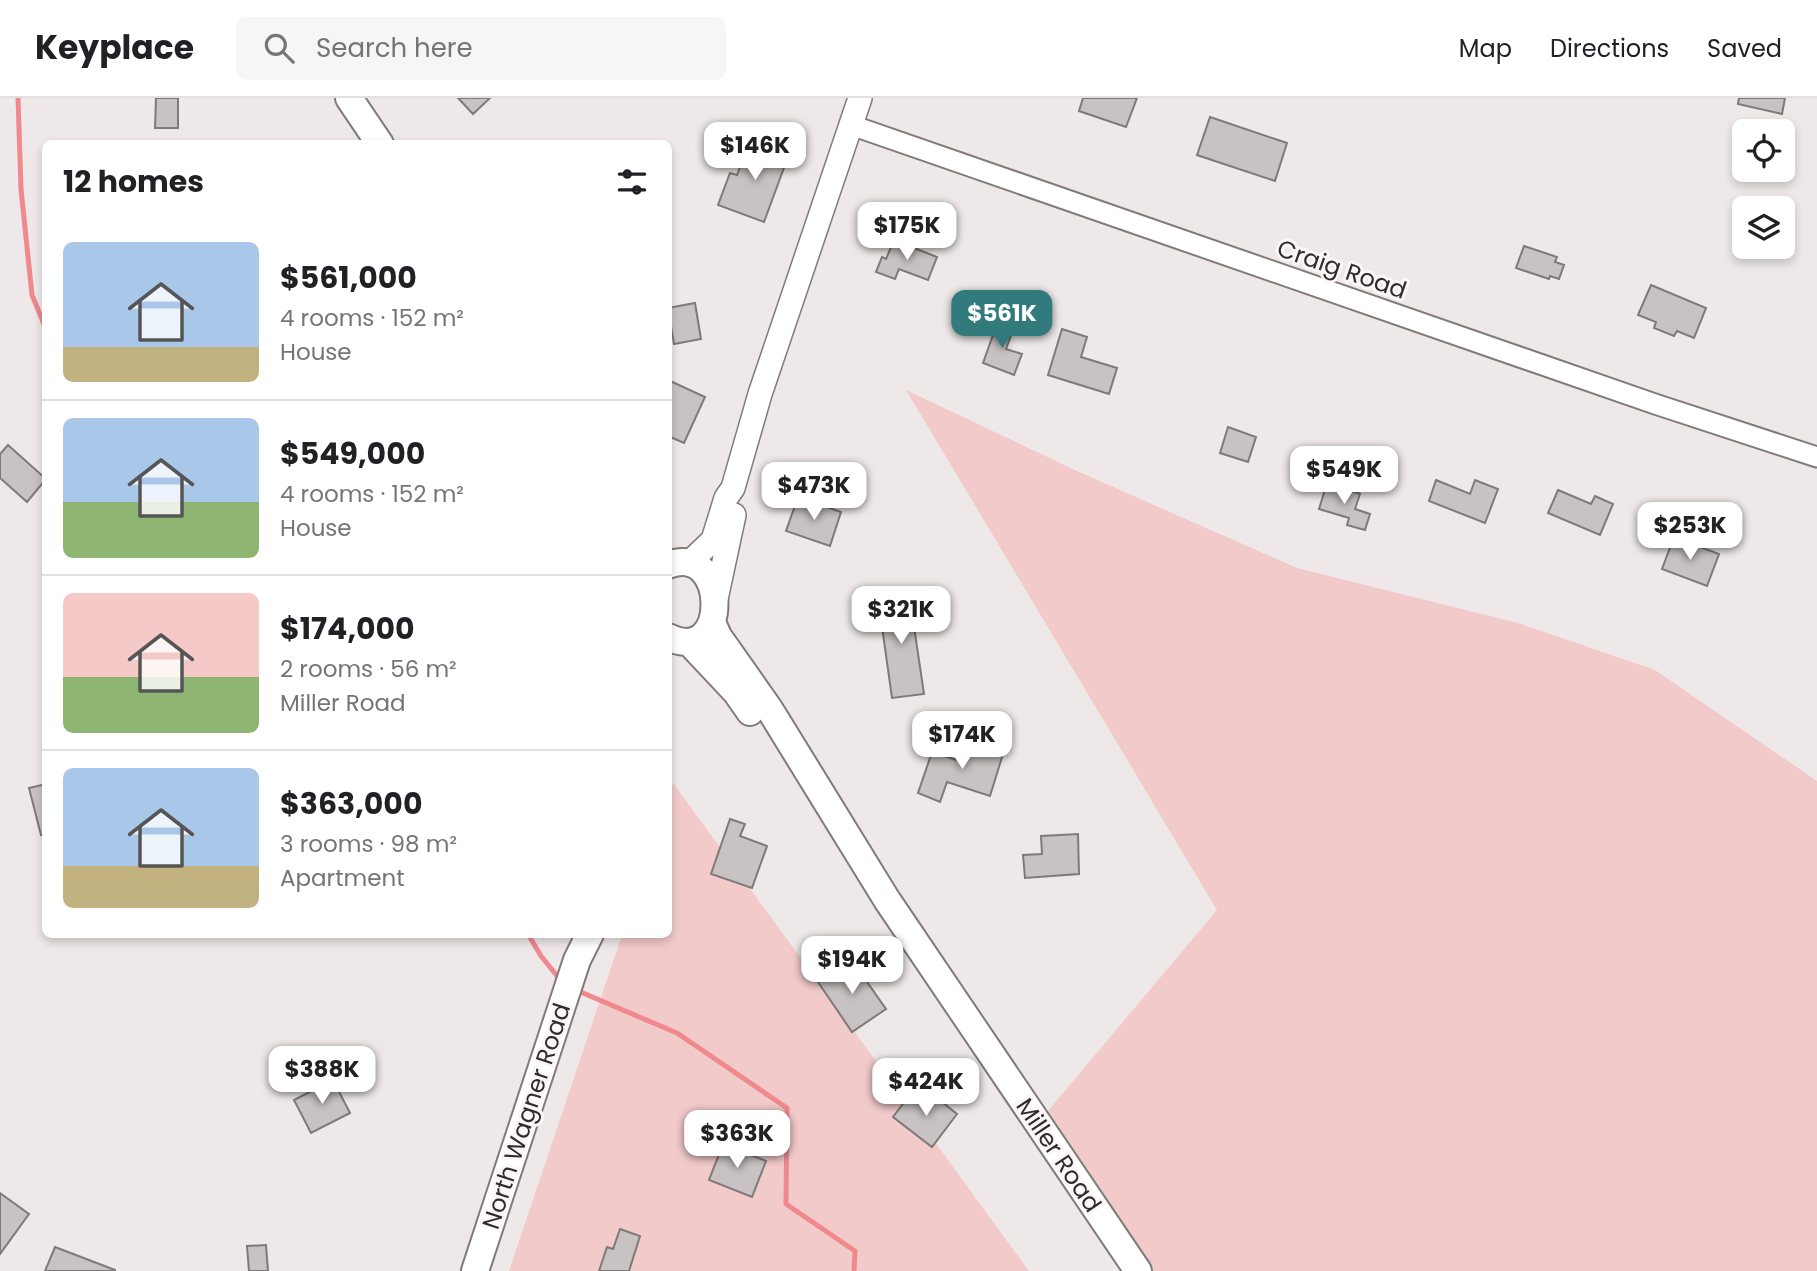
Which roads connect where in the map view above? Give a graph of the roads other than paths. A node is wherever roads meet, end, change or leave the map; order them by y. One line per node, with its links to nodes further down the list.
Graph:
1 (349, 98): 4 (main road)
2 (860, 98): 3 (street)
3 (852, 125): 5 (street, Craig Road); 6 (street)
4 (377, 140)
5 (1817, 457)
6 (733, 488): 7 (street); 8 (street)
7 (676, 561): 8 (main road, Miller Road)
8 (714, 611): 9 (main road); 10 (main road, Miller Road)
9 (677, 646): 10 (main road, Miller Road)
10 (887, 900): 14 (main road, Miller Road)
11 (587, 938): 12 (main road, North Wagner Road)
12 (576, 956): 13 (main road, North Wagner Road)
13 (475, 1271)
14 (1138, 1271)

